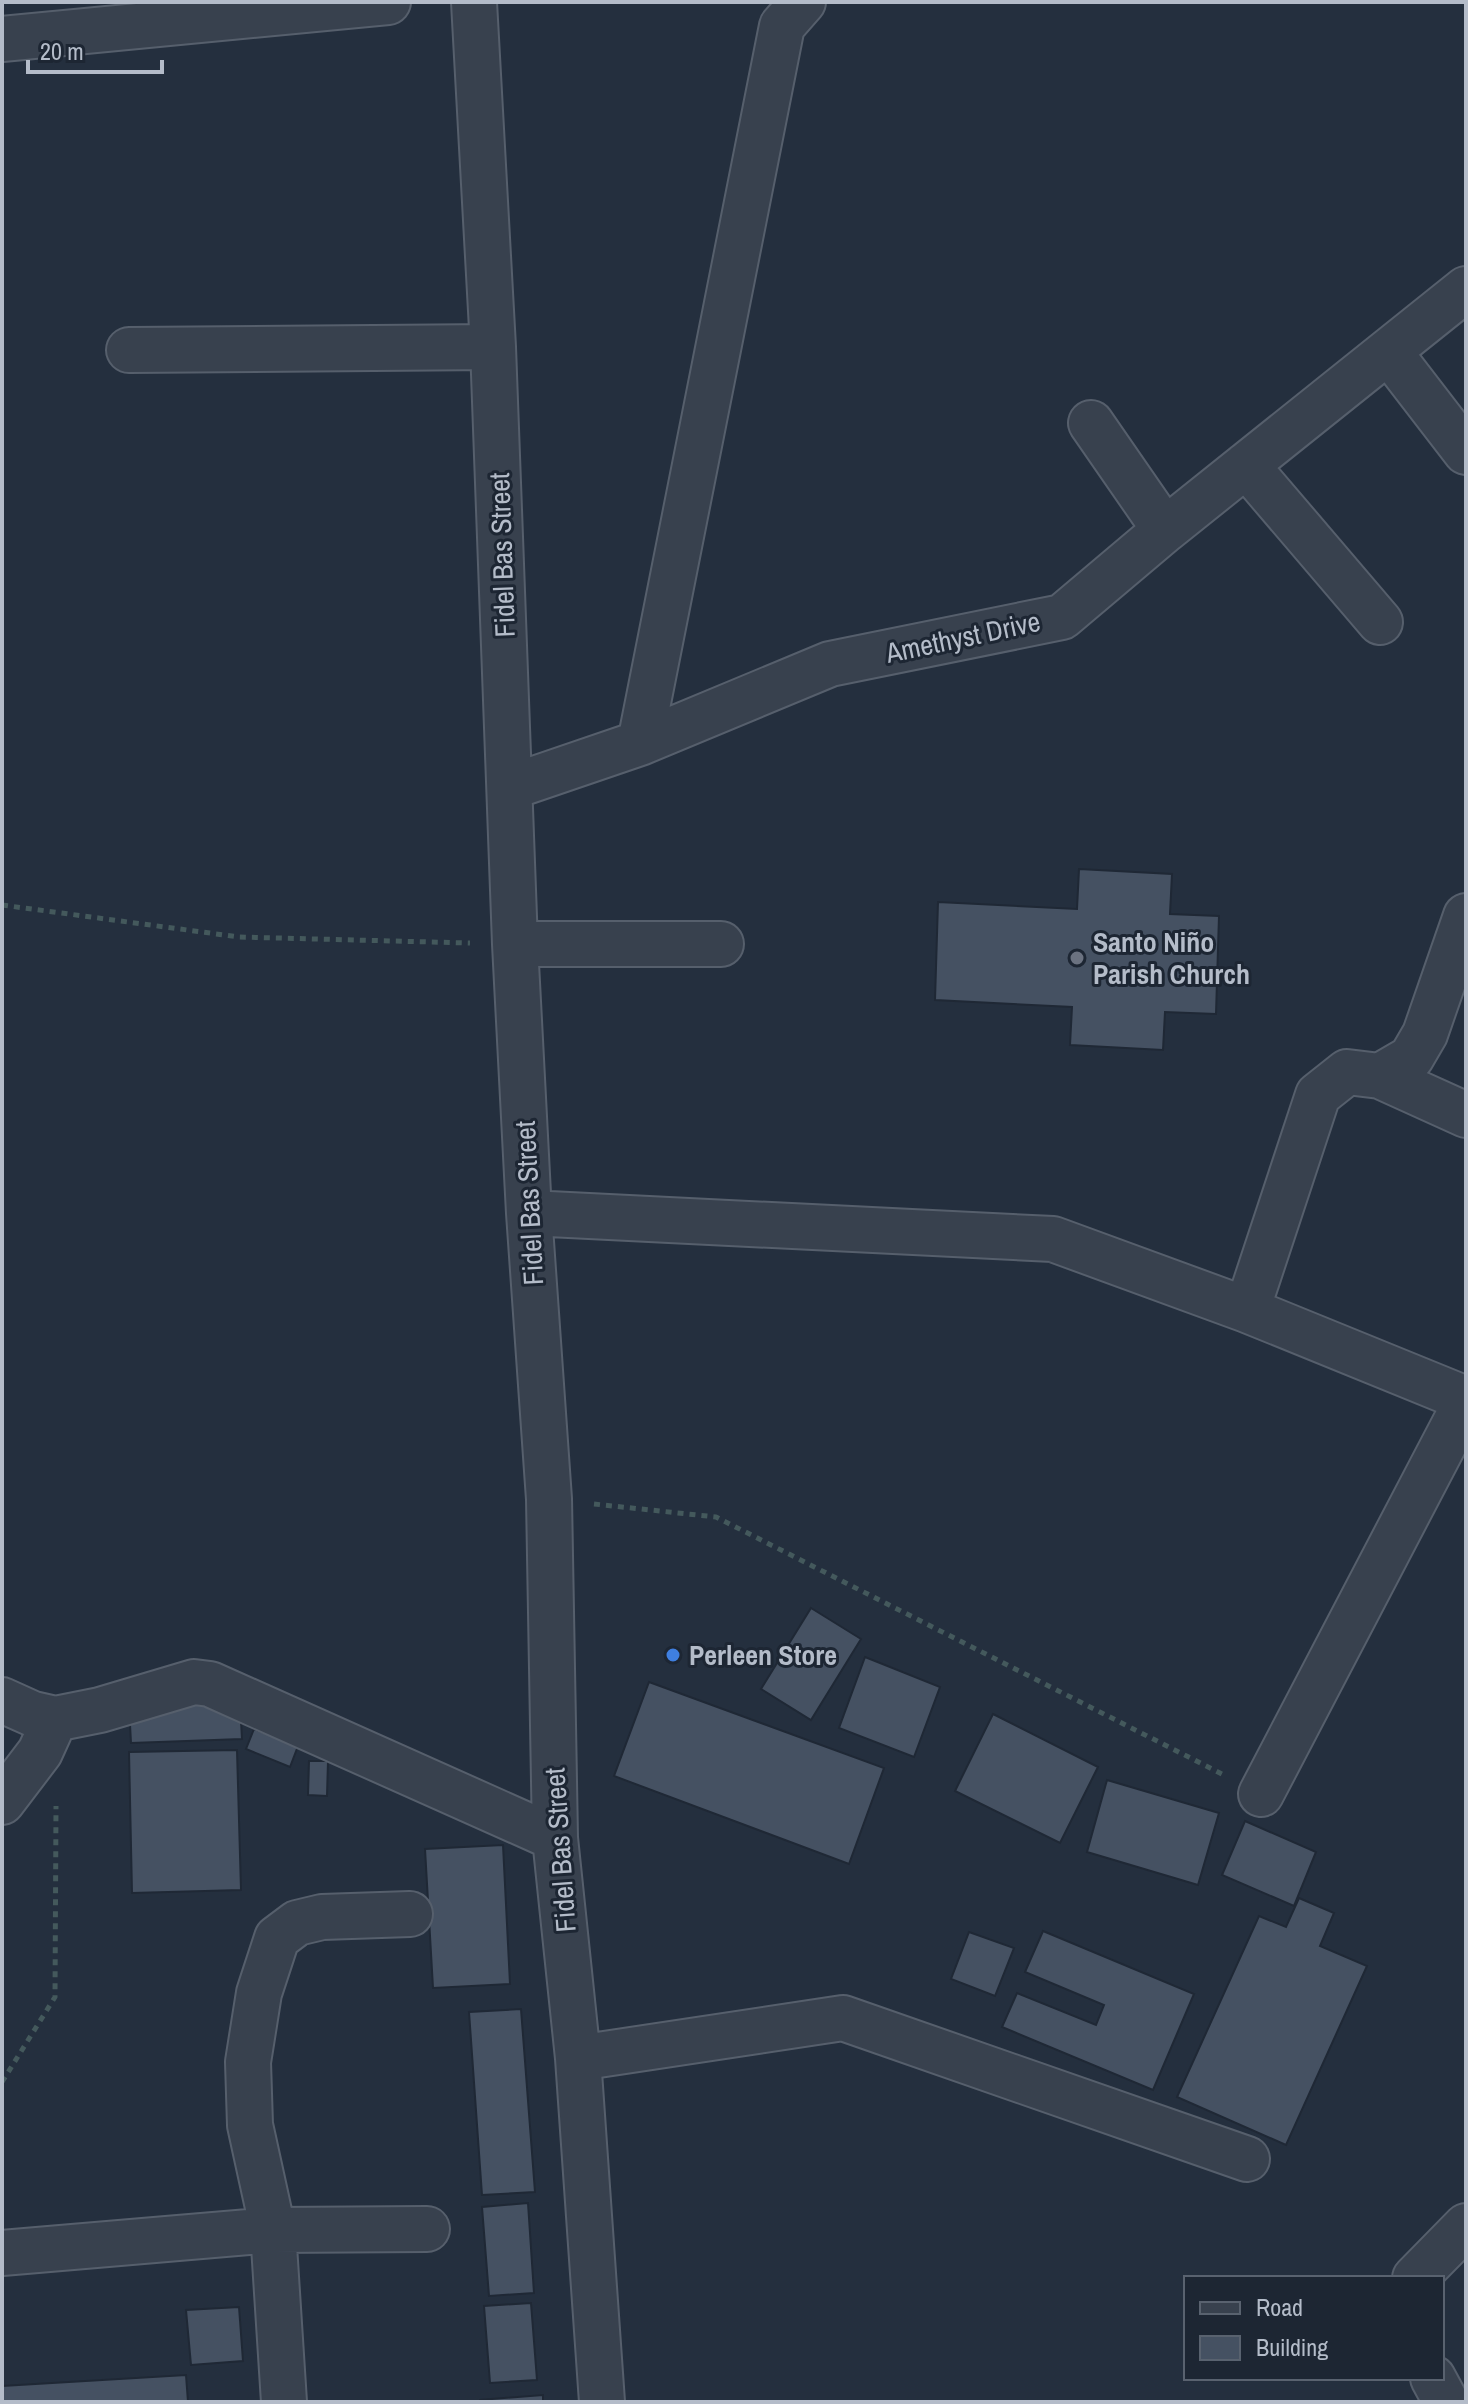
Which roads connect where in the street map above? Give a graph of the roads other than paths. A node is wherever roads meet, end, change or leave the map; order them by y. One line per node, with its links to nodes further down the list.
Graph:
1 (388, 2): 4 (street)
2 (474, 2): 6 (street, Fidel Bas Street)
3 (803, 2): 14 (street)
4 (2, 39)
5 (1466, 289): 8 (street, Amethyst Drive)
6 (493, 347): 7 (street); 15 (street, Fidel Bas Street)
7 (129, 350)
8 (1389, 352): 10 (street); 11 (street, Amethyst Drive)
9 (1091, 423): 12 (street)
10 (1466, 452)
11 (1246, 465): 12 (street, Amethyst Drive); 13 (street)
12 (1165, 530): 14 (street, Amethyst Drive)
13 (1380, 622)
14 (640, 743): 15 (street, Amethyst Drive)
15 (511, 787): 17 (street, Fidel Bas Street)
16 (1466, 916): 19 (street)
17 (515, 944): 18 (street); 21 (street, Fidel Bas Street)
18 (721, 944)
19 (1380, 1076): 20 (street); 22 (street)
20 (1466, 1115)
21 (529, 1213): 22 (street); 28 (street, Fidel Bas Street)
22 (1247, 1310): 23 (street)
23 (1466, 1401): 26 (street)
24 (2, 1700): 25 (street)
25 (48, 1735): 27 (street); 28 (street)
26 (1261, 1794)
27 (2, 1802)
28 (555, 1838): 30 (street, Fidel Bas Street)
29 (410, 1914): 34 (street)
30 (578, 2058): 31 (street); 39 (street, Fidel Bas Street)
31 (1247, 2159)
32 (1466, 2226): 36 (street)
33 (427, 2229): 34 (street)
34 (273, 2230): 35 (street); 38 (street)
35 (2, 2253)
36 (1417, 2276)
37 (1434, 2380): 40 (street)
38 (284, 2402)
39 (602, 2402)
40 (1446, 2402)

